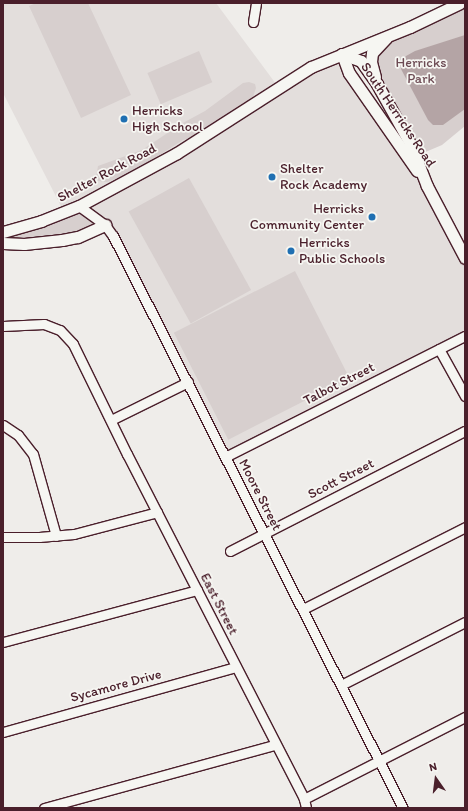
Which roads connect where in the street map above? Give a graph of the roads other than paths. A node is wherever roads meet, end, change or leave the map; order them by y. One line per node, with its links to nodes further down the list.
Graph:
1 (256, 3): 3 (street)
2 (460, 3): 4 (main road, Shelter Rock Road)
3 (254, 22)
4 (388, 36): 5 (main road, Shelter Rock Road); 6 (main road)
5 (342, 54): 6 (main road, South Herricks Road); 7 (main road, South Herricks Road); 8 (main road, Shelter Rock Road)
6 (377, 84): 7 (main road, South Herricks Road)
7 (427, 186): 12 (main road, South Herricks Road)
8 (79, 206): 9 (street, Moore Street); 10 (main road, Shelter Rock Road)
9 (106, 225): 11 (main road); 16 (street, Moore Street)
10 (3, 232)
11 (3, 244)
12 (465, 258)
13 (3, 326): 18 (street, East Street)
14 (465, 336): 15 (street, Talbot Street)
15 (439, 349): 17 (street); 21 (street, Talbot Street)
16 (188, 382): 18 (street); 21 (street, Moore Street)
17 (465, 396)
18 (111, 420): 22 (street, East Street)
19 (3, 425): 25 (street)
20 (465, 431): 24 (street, Scott Street)
21 (225, 457): 24 (street, Moore Street)
22 (157, 512): 25 (street); 28 (street, East Street)
23 (465, 527): 29 (street)
24 (264, 534): 27 (street, Scott Street); 29 (street, Moore Street)
25 (56, 536): 26 (street)
26 (3, 537)
27 (230, 551)
28 (197, 590): 31 (street); 32 (street, East Street)
29 (303, 609): 33 (street, Moore Street)
30 (465, 622): 33 (street)
31 (3, 642)
32 (236, 667): 35 (street, Sycamore Drive); 36 (street, East Street)
33 (341, 685): 37 (street, Moore Street)
34 (465, 716): 37 (street)
35 (3, 732)
36 (275, 745): 38 (street, East Street); 39 (street)
37 (379, 760): 38 (street); 40 (street, Moore Street)
38 (305, 803)
39 (44, 808)
40 (403, 808)

